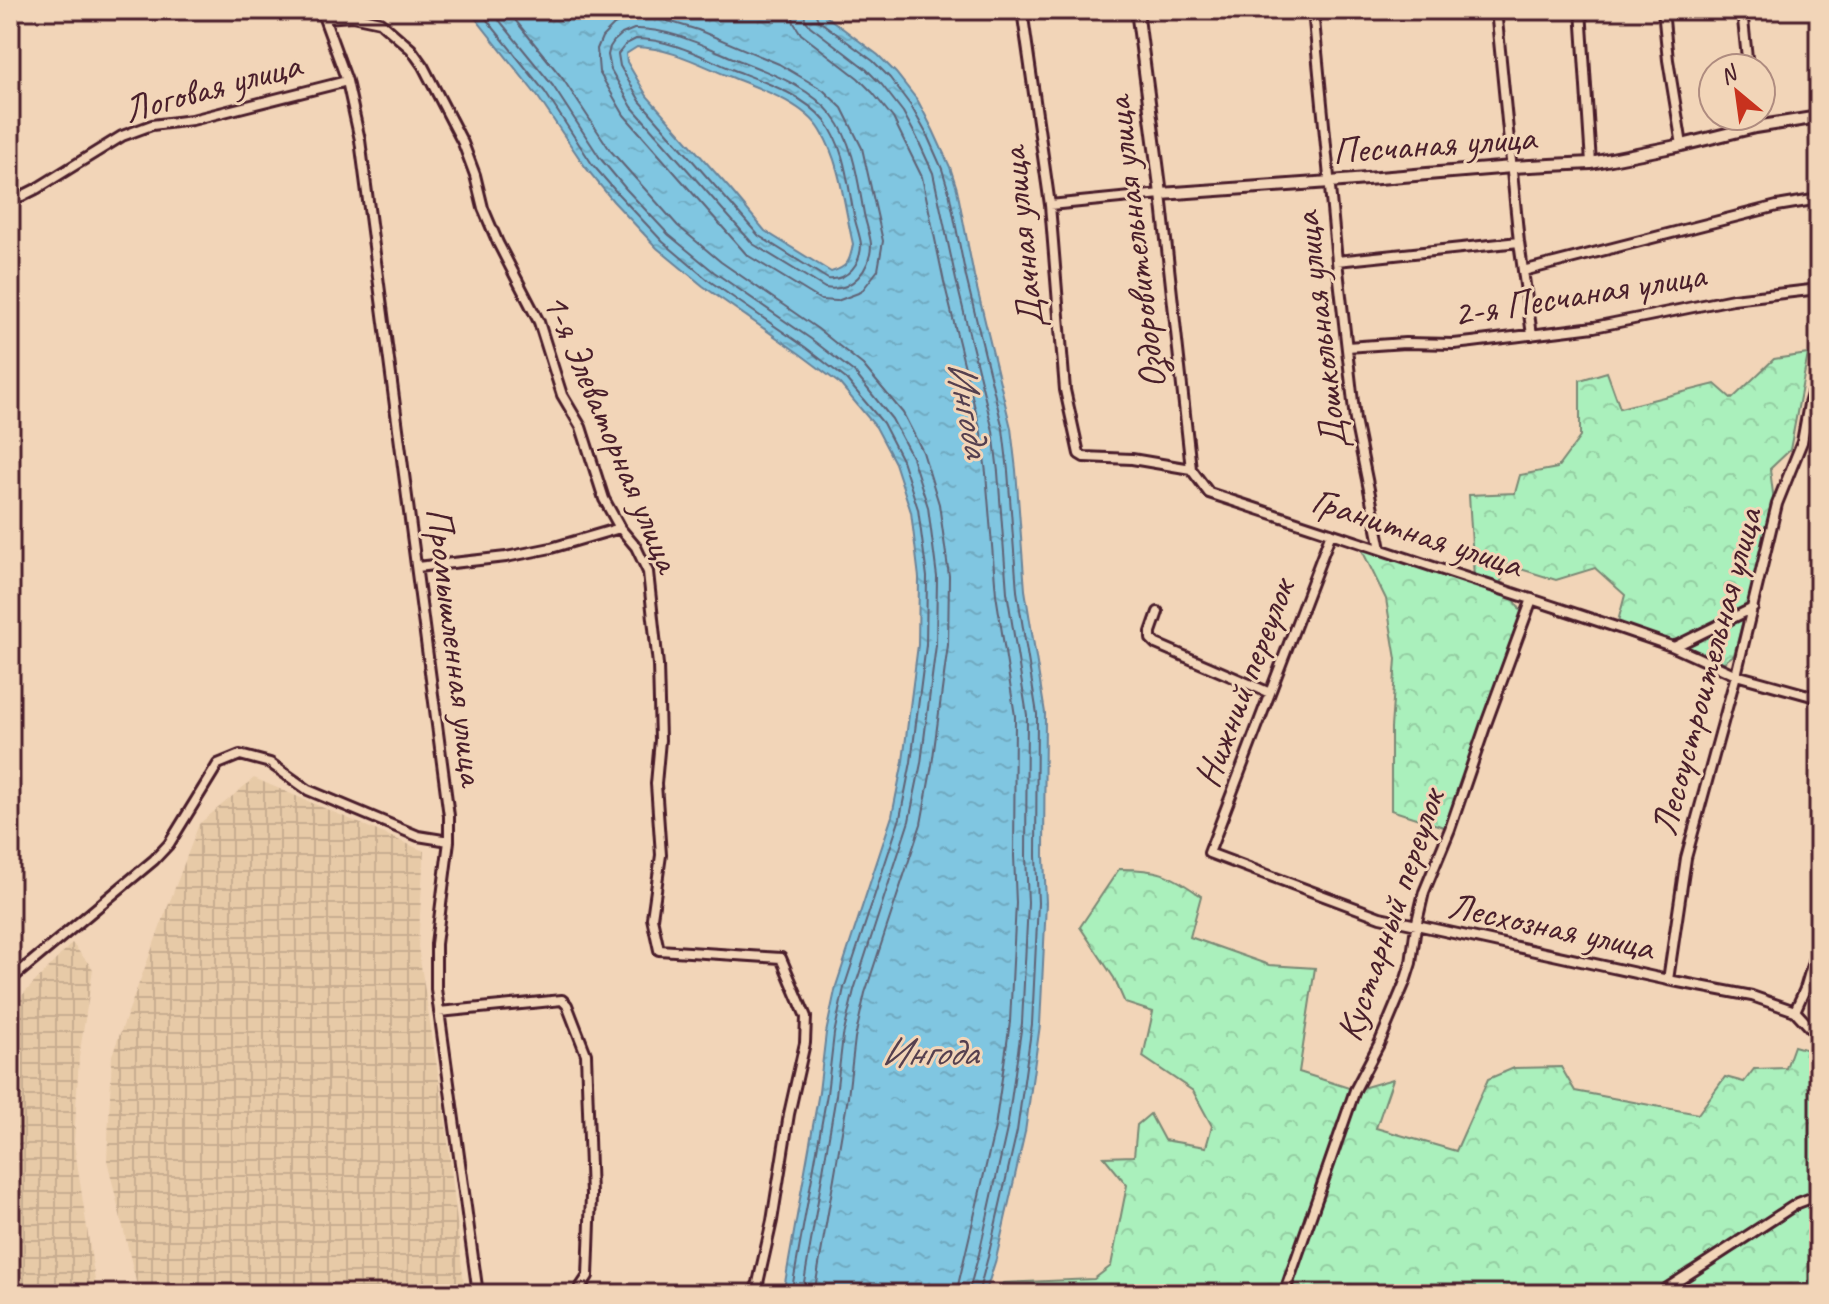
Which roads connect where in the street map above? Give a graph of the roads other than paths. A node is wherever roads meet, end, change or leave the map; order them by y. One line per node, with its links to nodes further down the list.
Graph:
1 (1022, 10): 23 (street, Дачная улица)
2 (1137, 10): 20 (street, Оздоровительная улица)
3 (1313, 10): 19 (street, Дошкольная улица)
4 (1496, 10): 18 (street)
5 (1581, 10): 17 (street)
6 (1663, 10): 16 (street)
7 (1742, 10): 11 (street)
8 (1817, 10): 10 (street)
9 (323, 14): 12 (street, Промышленная улица); 32 (street, 1-я Элеваторная улица)
10 (1819, 24)
11 (1746, 52)
12 (347, 81): 22 (street, Логовая улица); 35 (street, Промышленная улица)
13 (1819, 117): 14 (street, Песчаная улица)
14 (1777, 120)
15 (1723, 132): 16 (street, Песчаная улица)
16 (1682, 145): 17 (street, Песчаная улица)
17 (1591, 163): 18 (street, Песчаная улица)
18 (1512, 167): 19 (street, Песчаная улица); 24 (street)
19 (1330, 182): 20 (street, Песчаная улица); 25 (street, Дошкольная улица)
20 (1161, 194): 23 (street, Песчаная улица); 31 (street, Оздоровительная улица)
21 (1819, 199): 26 (street)
22 (10, 202)
23 (1050, 205): 31 (street, Дачная улица)
24 (1519, 242): 25 (street); 26 (street)
25 (1337, 261): 29 (street, Дошкольная улица)
26 (1523, 271): 28 (street)
27 (1819, 289): 28 (street, 2-я Песчаная улица)
28 (1532, 335): 29 (street, 2-я Песчаная улица)
29 (1347, 347): 34 (street, Дошкольная улица)
30 (1819, 385): 37 (street, Лесоустроительная улица)
31 (1191, 469): 33 (street, Гранитная улица)
32 (620, 528): 35 (street); 57 (street, 1-я Элеваторная улица)
33 (1331, 533): 34 (street, Гранитная улица); 41 (street, Нижний переулок)
34 (1381, 549): 36 (street, Гранитная улица)
35 (417, 567): 43 (street, Промышленная улица)
36 (1532, 599): 39 (street, Гранитная улица); 45 (street, Кустарный переулок)
37 (1753, 608): 39 (street); 40 (street, Лесоустроительная улица)
38 (1158, 612): 41 (street)
39 (1674, 647): 40 (street, Гранитная улица)
40 (1736, 675): 42 (street, Гранитная улица); 48 (street, Лесоустроительная улица)
41 (1270, 693): 44 (street, Нижний переулок)
42 (1819, 698)
43 (449, 841): 47 (street); 52 (street, Промышленная улица)
44 (1209, 853): 45 (street, Лесхозная улица)
45 (1416, 926): 48 (street, Лесхозная улица); 58 (street, Кустарный переулок)
46 (1819, 941): 50 (street)
47 (10, 980)
48 (1668, 980): 51 (street, Лесхозная улица)
49 (1819, 980): 50 (street)
50 (1805, 989): 51 (street)
51 (1795, 1011): 53 (street)
52 (439, 1012): 55 (street, Промышленная улица); 56 (street)
53 (1819, 1037)
54 (1819, 1195): 59 (street)
55 (478, 1294)
56 (576, 1294)
57 (753, 1294)
58 (1284, 1294)
59 (1658, 1294)

